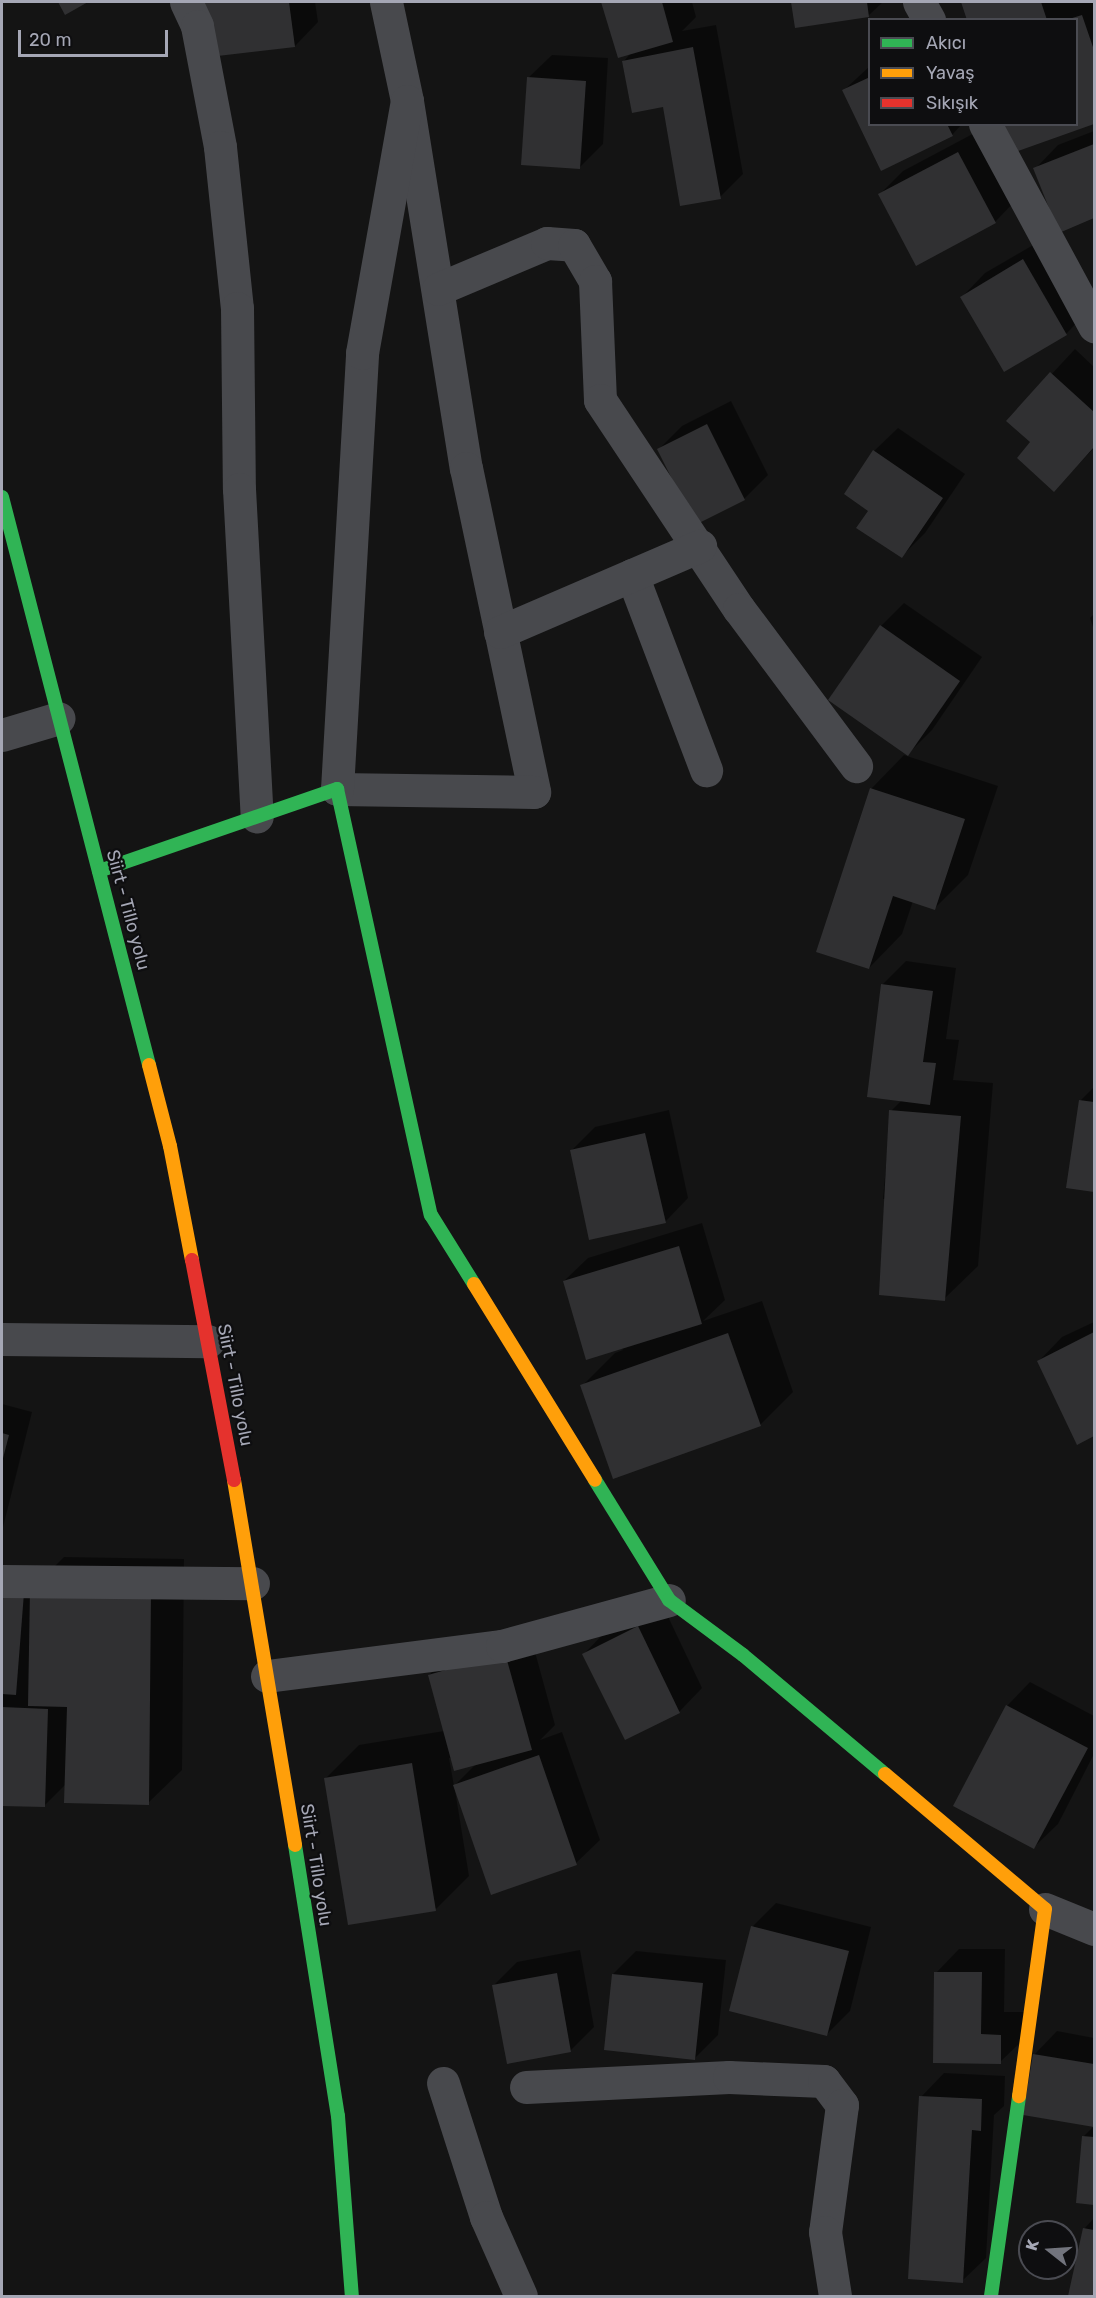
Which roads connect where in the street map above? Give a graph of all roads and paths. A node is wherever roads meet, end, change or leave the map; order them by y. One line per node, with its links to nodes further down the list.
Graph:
1 (186, 2): 18 (street)
2 (386, 2): 5 (street)
3 (919, 2): 4 (street)
4 (928, 18)
5 (407, 101): 7 (street); 17 (street)
6 (987, 126): 8 (street)
7 (438, 289): 10 (street); 12 (street)
8 (1095, 326)
9 (2, 496): 13 (street, Siirt - Tillo yolu)
10 (700, 546): 11 (street); 15 (street)
11 (632, 575): 12 (street); 16 (street)
12 (500, 632): 17 (street)
13 (59, 718): 14 (street); 19 (street, Siirt - Tillo yolu)
14 (2, 735)
15 (856, 766)
16 (706, 770)
17 (337, 789): 18 (street); 24 (street)
18 (257, 817): 19 (street)
19 (99, 871): 21 (street, Siirt - Tillo yolu)
20 (2, 1339): 21 (street)
21 (208, 1341): 23 (street, Siirt - Tillo yolu)
22 (2, 1581): 23 (street)
23 (253, 1583): 25 (street, Siirt - Tillo yolu)
24 (669, 1600): 25 (street); 26 (street)
25 (267, 1676): 30 (street, Siirt - Tillo yolu)
26 (1045, 1909): 27 (street); 33 (street)
27 (1095, 1929)
28 (442, 2083): 31 (street)
29 (526, 2086): 32 (street)
30 (352, 2296)
31 (521, 2296)
32 (835, 2296)
33 (991, 2296)

